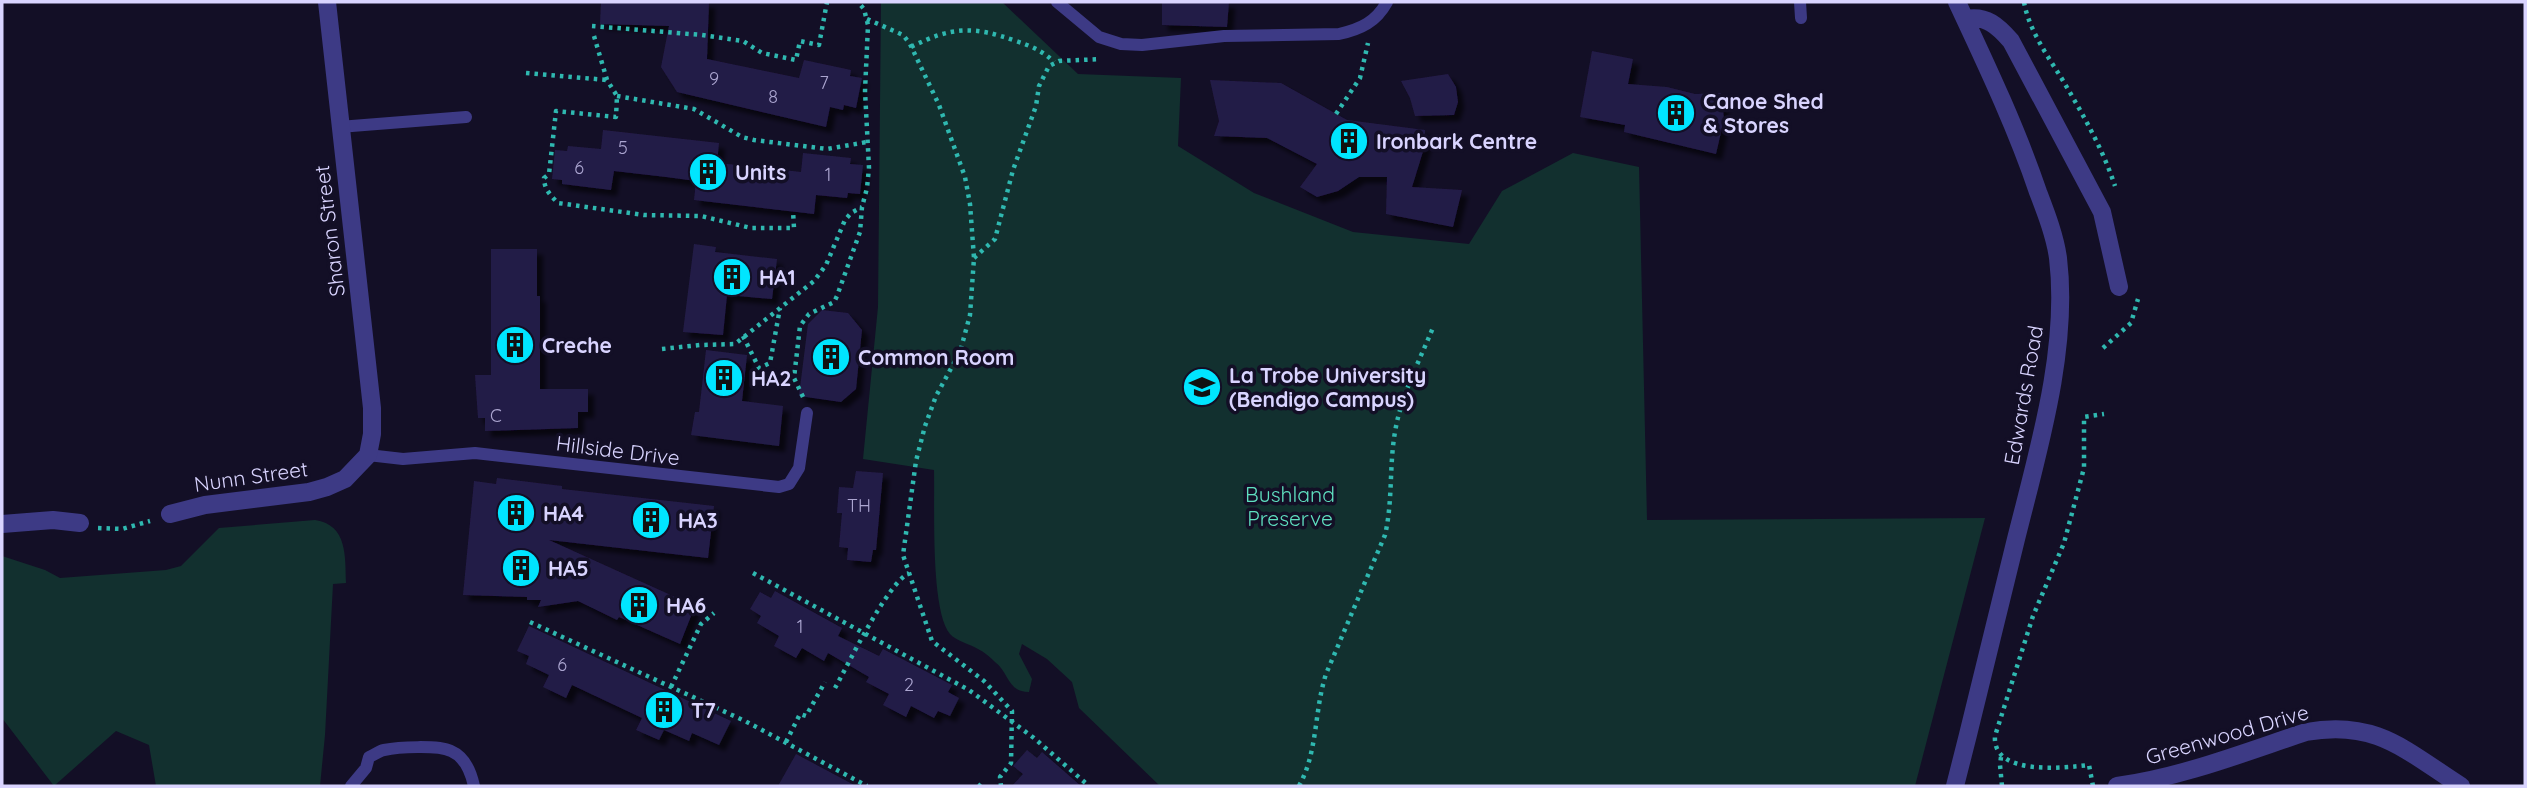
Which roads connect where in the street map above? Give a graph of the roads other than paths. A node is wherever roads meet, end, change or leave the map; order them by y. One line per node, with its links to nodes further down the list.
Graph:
1 (327, 2): 9 (street, Sharon Street)
2 (1387, 2): 5 (lane)
3 (1800, 2): 6 (lane)
4 (1958, 2): 7 (street, Edwards Road)
5 (1062, 4)
6 (1801, 18)
7 (1966, 19): 10 (street); 18 (street, Edwards Road)
8 (466, 117): 9 (lane)
9 (339, 127): 12 (street, Sharon Street)
10 (2119, 287)
11 (807, 413): 12 (lane, Hillside Drive)
12 (368, 455): 13 (street, Nunn Street)
13 (170, 513)
14 (80, 523): 15 (street)
15 (2, 524)
16 (351, 786): 17 (lane)
17 (474, 786)
18 (1959, 786)
19 (2116, 786): 20 (street, Greenwood Drive)
20 (2461, 786)

